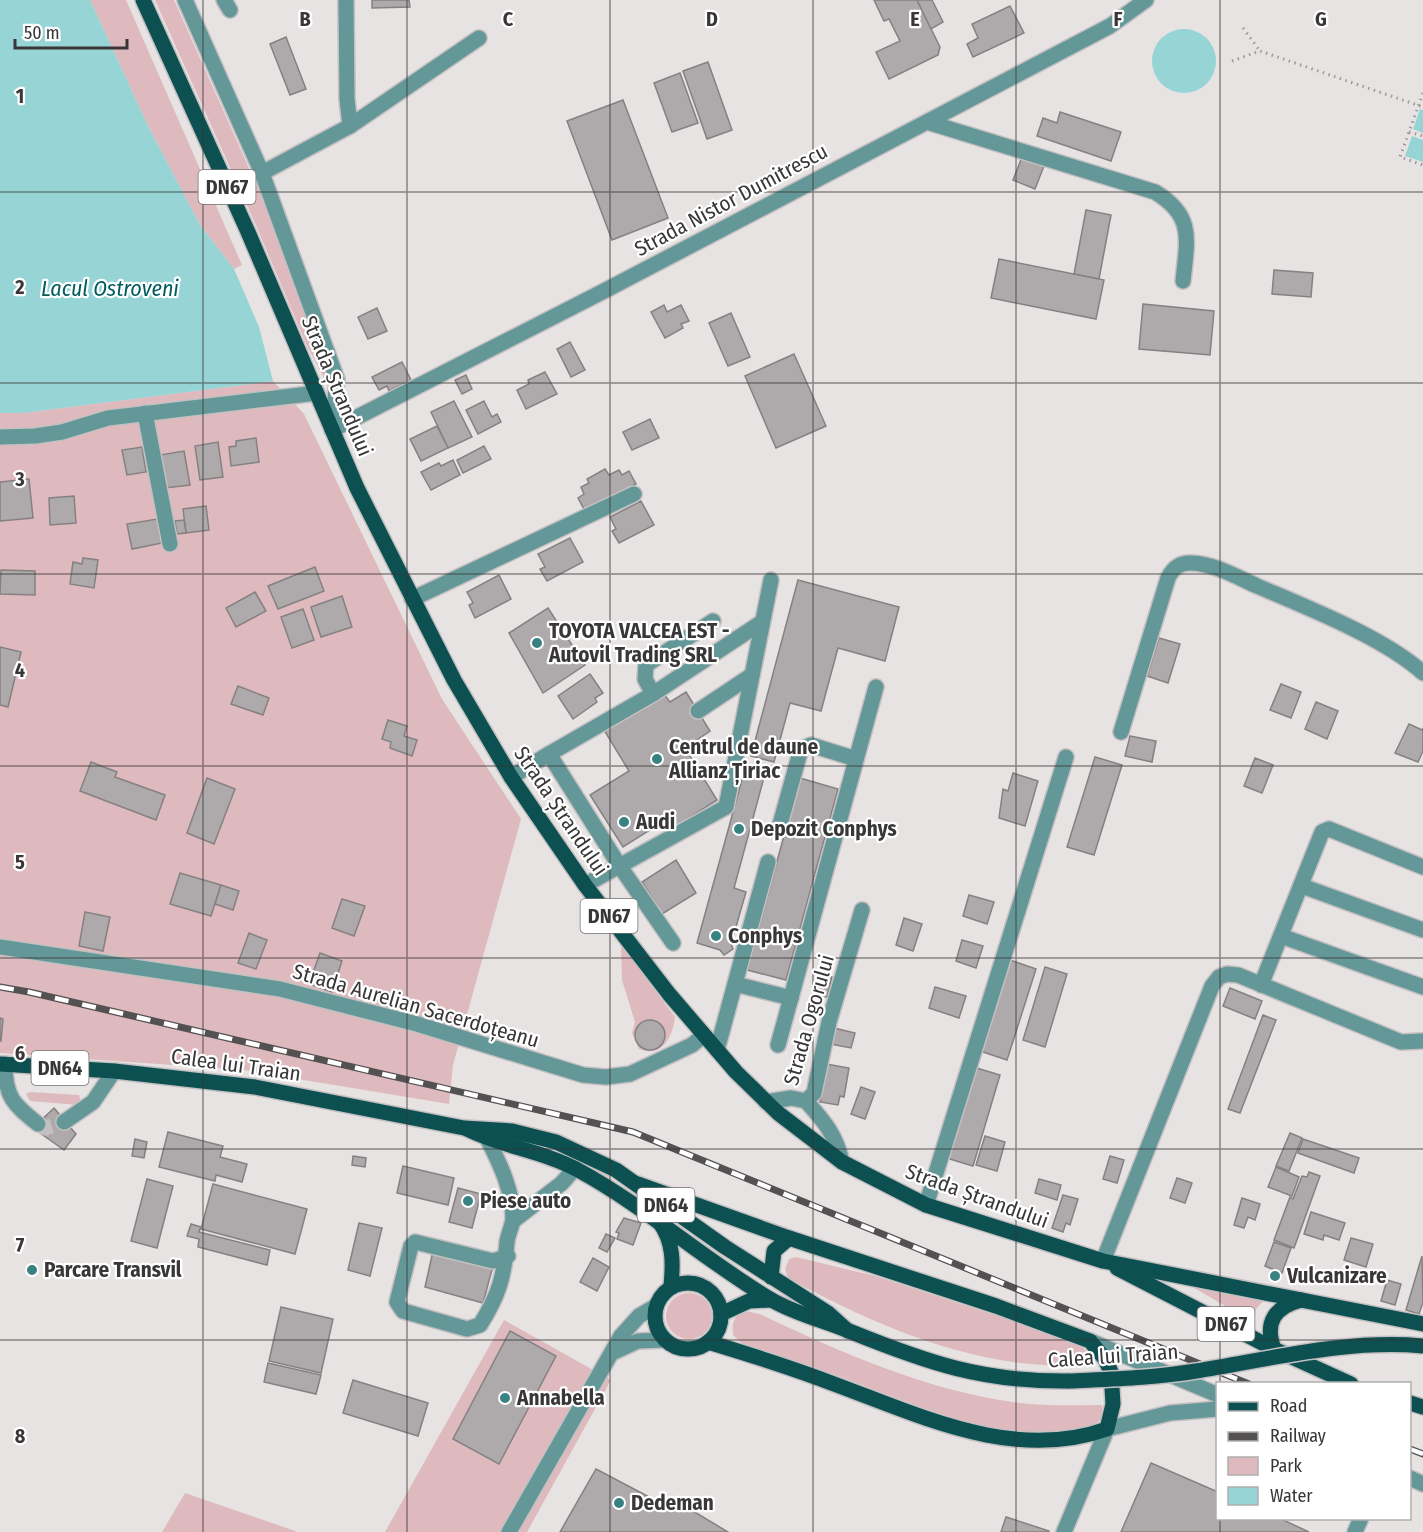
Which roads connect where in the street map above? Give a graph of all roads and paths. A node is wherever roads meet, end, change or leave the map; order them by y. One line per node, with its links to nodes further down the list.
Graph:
1 (143, 0): 18 (main road, Strada Ștrandului / DN67)
2 (185, 0): 16 (street)
3 (346, 0): 12 (street)
4 (1146, 0): 11 (street, Strada Nistor Dumitrescu)
5 (1243, 28): 7 (path)
6 (479, 38): 12 (street)
7 (1260, 51): 8 (path); 10 (path)
8 (1232, 61)
9 (1423, 93): 10 (path)
10 (1421, 106): 13 (path)
11 (927, 122): 17 (street); 20 (street, Strada Nistor Dumitrescu)
12 (350, 126): 16 (street)
13 (1409, 132): 14 (path); 15 (path)
14 (1423, 136)
15 (1423, 165)
16 (262, 174): 20 (street)
17 (1183, 281)
18 (317, 393): 19 (street); 20 (main road, Strada Ștrandului / DN67)
19 (145, 412): 21 (street); 23 (street)
20 (332, 430): 25 (main road, Strada Ștrandului / DN67)
21 (0, 437)
22 (634, 494): 25 (street)
23 (170, 544)
24 (771, 580): 27 (street)
25 (412, 599): 37 (main road, Strada Ștrandului / DN67)
26 (713, 621): 31 (street)
27 (762, 622): 29 (street); 31 (street)
28 (1423, 673): 33 (street)
29 (752, 675): 32 (street); 40 (street)
30 (876, 687): 36 (street)
31 (653, 694): 34 (street)
32 (698, 711)
33 (1121, 732)
34 (549, 754): 37 (street); 40 (street)
35 (1066, 757): 68 (street)
36 (856, 759): 38 (street); 52 (street)
37 (511, 777): 42 (main road, Strada Ștrandului / DN67)
38 (779, 828)
39 (768, 862): 49 (street)
40 (619, 865): 42 (street); 47 (street)
41 (1423, 867): 43 (street)
42 (585, 885): 53 (main road, Strada Ștrandului / DN67)
43 (1302, 886): 45 (street); 46 (street)
44 (862, 910): 59 (street, Strada Ogorului)
45 (1423, 930)
46 (1281, 936): 50 (street); 51 (street)
47 (673, 943)
48 (0, 947): 53 (street, Strada Aurelian Sacerdoțeanu)
49 (735, 984): 52 (street); 56 (street)
50 (1261, 985): 54 (street); 73 (street)
51 (1423, 987)
52 (792, 998): 55 (street)
53 (704, 1035): 56 (main road, Strada Ștrandului / DN67)
54 (1423, 1041)
55 (778, 1045)
56 (717, 1050): 60 (main road, Strada Ștrandului / DN67)
57 (3, 1064): 58 (main road, Calea lui Traian / DN64); 62 (street)
58 (114, 1071): 61 (street); 63 (main road, Calea lui Traian / DN64)
59 (806, 1101): 60 (street, Strada Ogorului); 65 (street)
60 (766, 1102): 65 (main road, Strada Ștrandului / DN67)
61 (64, 1122)
62 (38, 1124)
63 (464, 1128): 64 (main road, Calea lui Traian / DN64); 67 (main road, Calea lui Traian / DN64)
64 (488, 1140): 66 (main road, Calea lui Traian / DN64); 70 (street)
65 (843, 1162): 68 (main road, Strada Ștrandului / DN67)
66 (575, 1168): 69 (main road, Calea lui Traian / DN64); 70 (street)
67 (638, 1184): 71 (main road); 74 (main road, Calea lui Traian / DN64)
68 (926, 1204): 73 (main road, Strada Ștrandului / DN67)
69 (657, 1219): 75 (main road); 76 (main road, Calea lui Traian / DN64)
70 (513, 1221): 72 (street)
71 (789, 1238): 74 (main road); 83 (main road)
72 (508, 1256): 72 (street)
73 (1103, 1261): 77 (main road, Strada Ștrandului / DN67); 86 (main road, DN67)
74 (771, 1277): 81 (main road, Calea lui Traian / DN64)
75 (671, 1286): 78 (main road); 79 (main road)
76 (770, 1300): 79 (main road); 81 (main road, Calea lui Traian / DN64)
77 (1301, 1300): 80 (main road, Strada Ștrandului / DN67); 86 (main road, DN67)
78 (656, 1306): 82 (main road); 87 (street)
79 (721, 1314): 84 (main road)
80 (1423, 1324)
81 (848, 1330): 85 (main road, Calea lui Traian / DN64, bridge)
82 (665, 1340): 84 (main road); 87 (street)
83 (1090, 1341): 89 (street); 91 (main road)
84 (708, 1342): 91 (main road)
85 (1423, 1346)
86 (1274, 1349): 88 (main road, DN67)
87 (609, 1355): 92 (street)
88 (1349, 1382)
89 (1216, 1394)
90 (1216, 1409): 91 (street)
91 (1107, 1429): 93 (street)
92 (509, 1532)
93 (1064, 1532)

